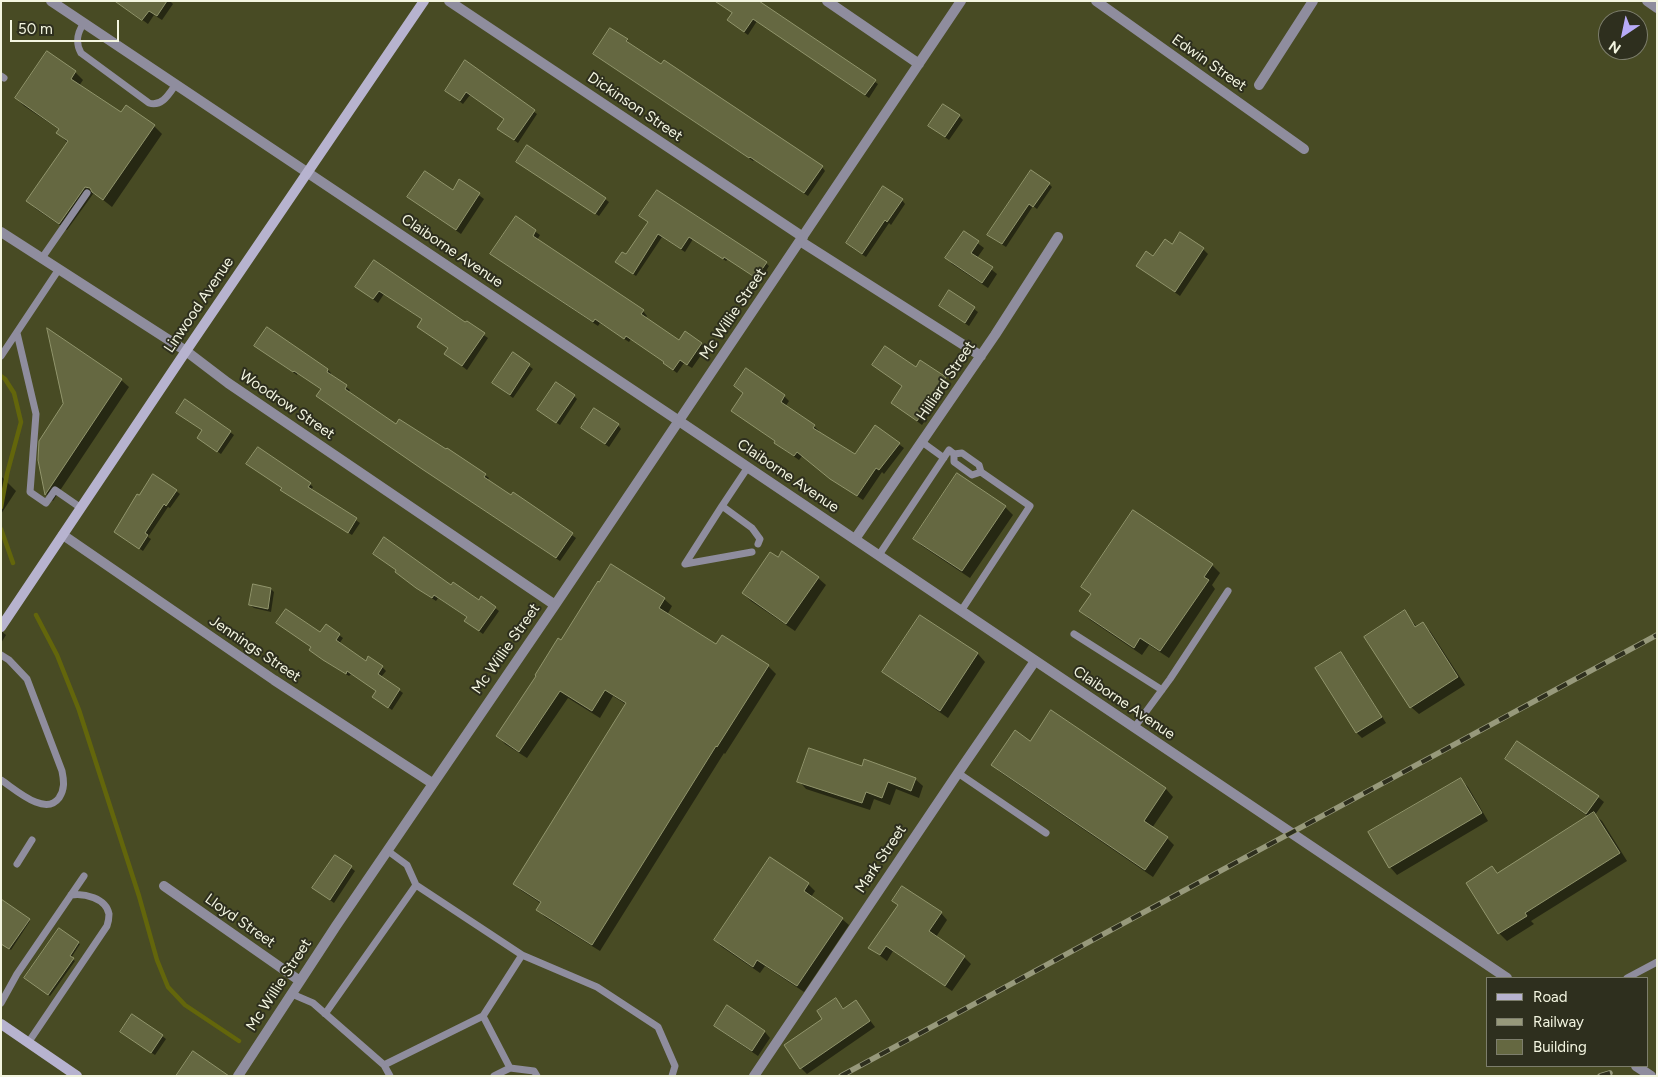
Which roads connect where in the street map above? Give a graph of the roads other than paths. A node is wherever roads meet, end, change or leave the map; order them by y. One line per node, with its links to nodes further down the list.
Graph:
1 (51, 1): 10 (street, Claiborne Avenue)
2 (424, 1): 15 (main road, Linwood Avenue)
3 (450, 1): 19 (street, Dickinson Street)
4 (827, 1): 11 (street)
5 (961, 1): 11 (street, Mc Willie Street)
6 (1096, 1): 14 (street, Edwin Street)
7 (1313, 1): 13 (street)
8 (1646, 1): 9 (street)
9 (1657, 8)
10 (84, 23): 12 (street, Claiborne Avenue); 12 (lane)
11 (919, 64): 19 (street, Mc Willie Street)
12 (176, 84): 15 (street, Claiborne Avenue)
13 (1259, 85)
14 (1304, 149)
15 (308, 172): 23 (main road, Linwood Avenue); 26 (street, Claiborne Avenue)
16 (87, 193): 20 (lane)
17 (1, 232): 20 (street, Woodrow Street)
18 (1058, 237): 25 (street, Hilliard Street)
19 (802, 239): 25 (street, Dickinson Street); 26 (street, Mc Willie Street)
20 (42, 258): 21 (street, Woodrow Street)
21 (59, 269): 22 (lane); 23 (street, Woodrow Street)
22 (16, 333): 24 (lane); 33 (lane)
23 (186, 351): 33 (main road, Linwood Avenue); 40 (street, Woodrow Street)
24 (2, 354)
25 (981, 356): 27 (street, Hilliard Street)
26 (679, 421): 30 (street, Claiborne Avenue); 40 (street, Mc Willie Street)
27 (922, 442): 29 (lane); 35 (street, Hilliard Street)
28 (954, 454): 29 (lane); 31 (lane); 31 (lane)
29 (944, 458): 38 (lane)
30 (748, 467): 32 (lane); 35 (street, Claiborne Avenue)
31 (981, 472): 41 (lane)
32 (722, 506): 36 (lane); 37 (lane)
33 (81, 508): 34 (main road, Linwood Avenue)
34 (63, 535): 42 (main road, Linwood Avenue); 50 (street, Jennings Street)
35 (855, 539): 38 (street, Claiborne Avenue)
36 (758, 544)
37 (752, 552)
38 (879, 555): 41 (street, Claiborne Avenue)
39 (1228, 591): 46 (lane)
40 (555, 605): 50 (street, Mc Willie Street)
41 (961, 611): 45 (street, Claiborne Avenue)
42 (2, 625)
43 (1074, 634): 46 (lane)
44 (1, 655): 49 (lane)
45 (1035, 661): 47 (street, Claiborne Avenue); 48 (street, Mark Street)
46 (1162, 690): 47 (lane)
47 (1134, 728): 61 (street, Claiborne Avenue)
48 (958, 773): 51 (lane); 79 (street, Mark Street)
49 (1, 780)
50 (432, 783): 53 (street, Mc Willie Street)
51 (1046, 834)
52 (32, 840): 54 (lane)
53 (388, 851): 56 (lane); 63 (street, Mc Willie Street)
54 (17, 864)
55 (84, 876): 58 (lane)
56 (416, 885): 59 (lane); 66 (lane)
57 (164, 886): 63 (street, Lloyd Street)
58 (71, 895): 65 (lane); 69 (lane)
59 (522, 955): 67 (lane); 78 (lane)
60 (1657, 962): 62 (lane)
61 (1506, 977)
62 (1629, 977)
63 (300, 981): 64 (street, Mc Willie Street)
64 (292, 994): 66 (lane); 74 (street, Mc Willie Street)
65 (1, 1002)
66 (325, 1014): 70 (lane)
67 (483, 1016): 70 (lane); 72 (lane)
68 (1, 1024): 69 (main road)
69 (28, 1042): 73 (main road)
70 (384, 1065): 75 (lane)
71 (1638, 1067): 80 (street)
72 (510, 1068): 76 (lane); 77 (lane)
73 (77, 1076)
74 (238, 1076)
75 (390, 1076)
76 (494, 1076)
77 (537, 1076)
78 (672, 1076)
79 (754, 1076)
80 (1651, 1076)

